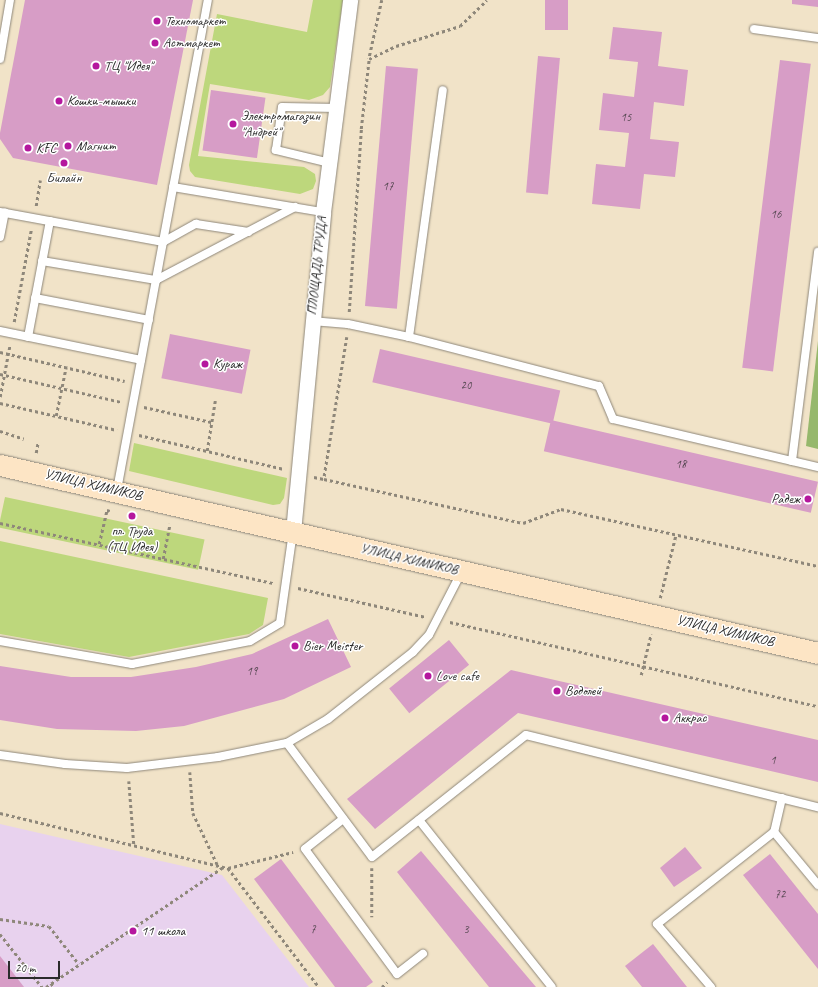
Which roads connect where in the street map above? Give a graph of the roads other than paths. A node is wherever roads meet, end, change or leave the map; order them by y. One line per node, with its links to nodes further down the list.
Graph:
1 (10, 0): 6 (lane)
2 (208, 0): 10 (lane)
3 (350, 0): 8 (street, ПЛОЩАДЬ ТРУДА)
4 (754, 29): 5 (lane)
5 (818, 38)
6 (0, 59)
7 (443, 90): 26 (lane)
8 (337, 108): 9 (street, ПЛОЩАДЬ ТРУДА); 9 (lane)
9 (330, 163): 13 (street, ПЛОЩАДЬ ТРУДА)
10 (173, 187): 11 (lane); 17 (lane)
11 (295, 207): 13 (lane); 15 (lane)
12 (2, 212): 14 (lane); 16 (lane)
13 (323, 212): 23 (street, ПЛОЩАДЬ ТРУДА)
14 (50, 221): 17 (lane); 19 (lane)
15 (248, 232): 17 (lane); 20 (lane)
16 (0, 237)
17 (163, 242): 20 (lane)
18 (818, 252): 28 (lane)
19 (42, 261): 20 (lane); 21 (lane)
20 (156, 280): 22 (lane)
21 (35, 298): 22 (lane); 25 (lane)
22 (149, 320): 27 (lane)
23 (312, 321): 26 (lane); 32 (street, ПЛОЩАДЬ ТРУДА)
24 (0, 331): 25 (lane)
25 (28, 337): 27 (lane)
26 (409, 337): 28 (lane)
27 (141, 360): 31 (lane)
28 (792, 461): 30 (lane)
29 (0, 465): 31 (street, УЛИЦА ХИМИКОВ)
30 (818, 468)
31 (117, 490): 32 (street, УЛИЦА ХИМИКОВ)
32 (293, 532): 33 (street, УЛИЦА ХИМИКОВ); 34 (lane)
33 (462, 571): 35 (street, УЛИЦА ХИМИКОВ); 36 (lane)
34 (0, 641)
35 (818, 653)
36 (287, 743): 37 (lane); 40 (lane)
37 (0, 755)
38 (782, 798): 39 (lane); 41 (lane); 42 (lane)
39 (818, 807)
40 (343, 819): 41 (lane); 44 (lane)
41 (419, 820): 45 (lane)
42 (774, 832): 43 (lane); 46 (lane)
43 (818, 886)
44 (423, 954)
45 (552, 987)
46 (711, 987)

